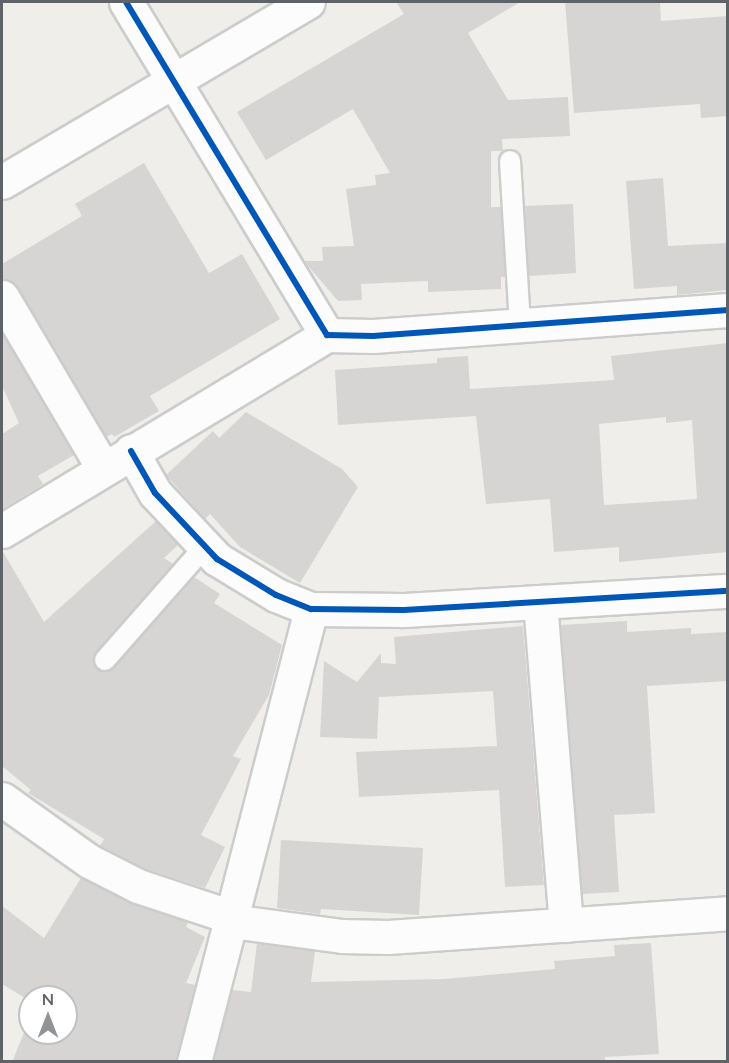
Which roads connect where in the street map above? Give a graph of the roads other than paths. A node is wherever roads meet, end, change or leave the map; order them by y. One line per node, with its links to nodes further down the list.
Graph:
1 (126, 2): 3 (street)
2 (308, 2): 3 (street)
3 (173, 81): 5 (street); 9 (street)
4 (510, 161): 8 (lane)
5 (2, 182)
6 (2, 297): 11 (street)
7 (728, 310): 8 (street)
8 (520, 326): 9 (street)
9 (327, 334): 10 (street)
10 (131, 451): 11 (street); 13 (street)
11 (103, 468): 12 (street)
12 (2, 531)
13 (205, 546): 16 (street); 17 (lane)
14 (728, 591): 15 (street)
15 (540, 602): 16 (street); 21 (street)
16 (311, 609): 20 (street)
17 (105, 660)
18 (2, 800): 20 (street)
19 (728, 914): 21 (street)
20 (231, 919): 21 (street); 22 (street)
21 (566, 925)
22 (194, 1062)

